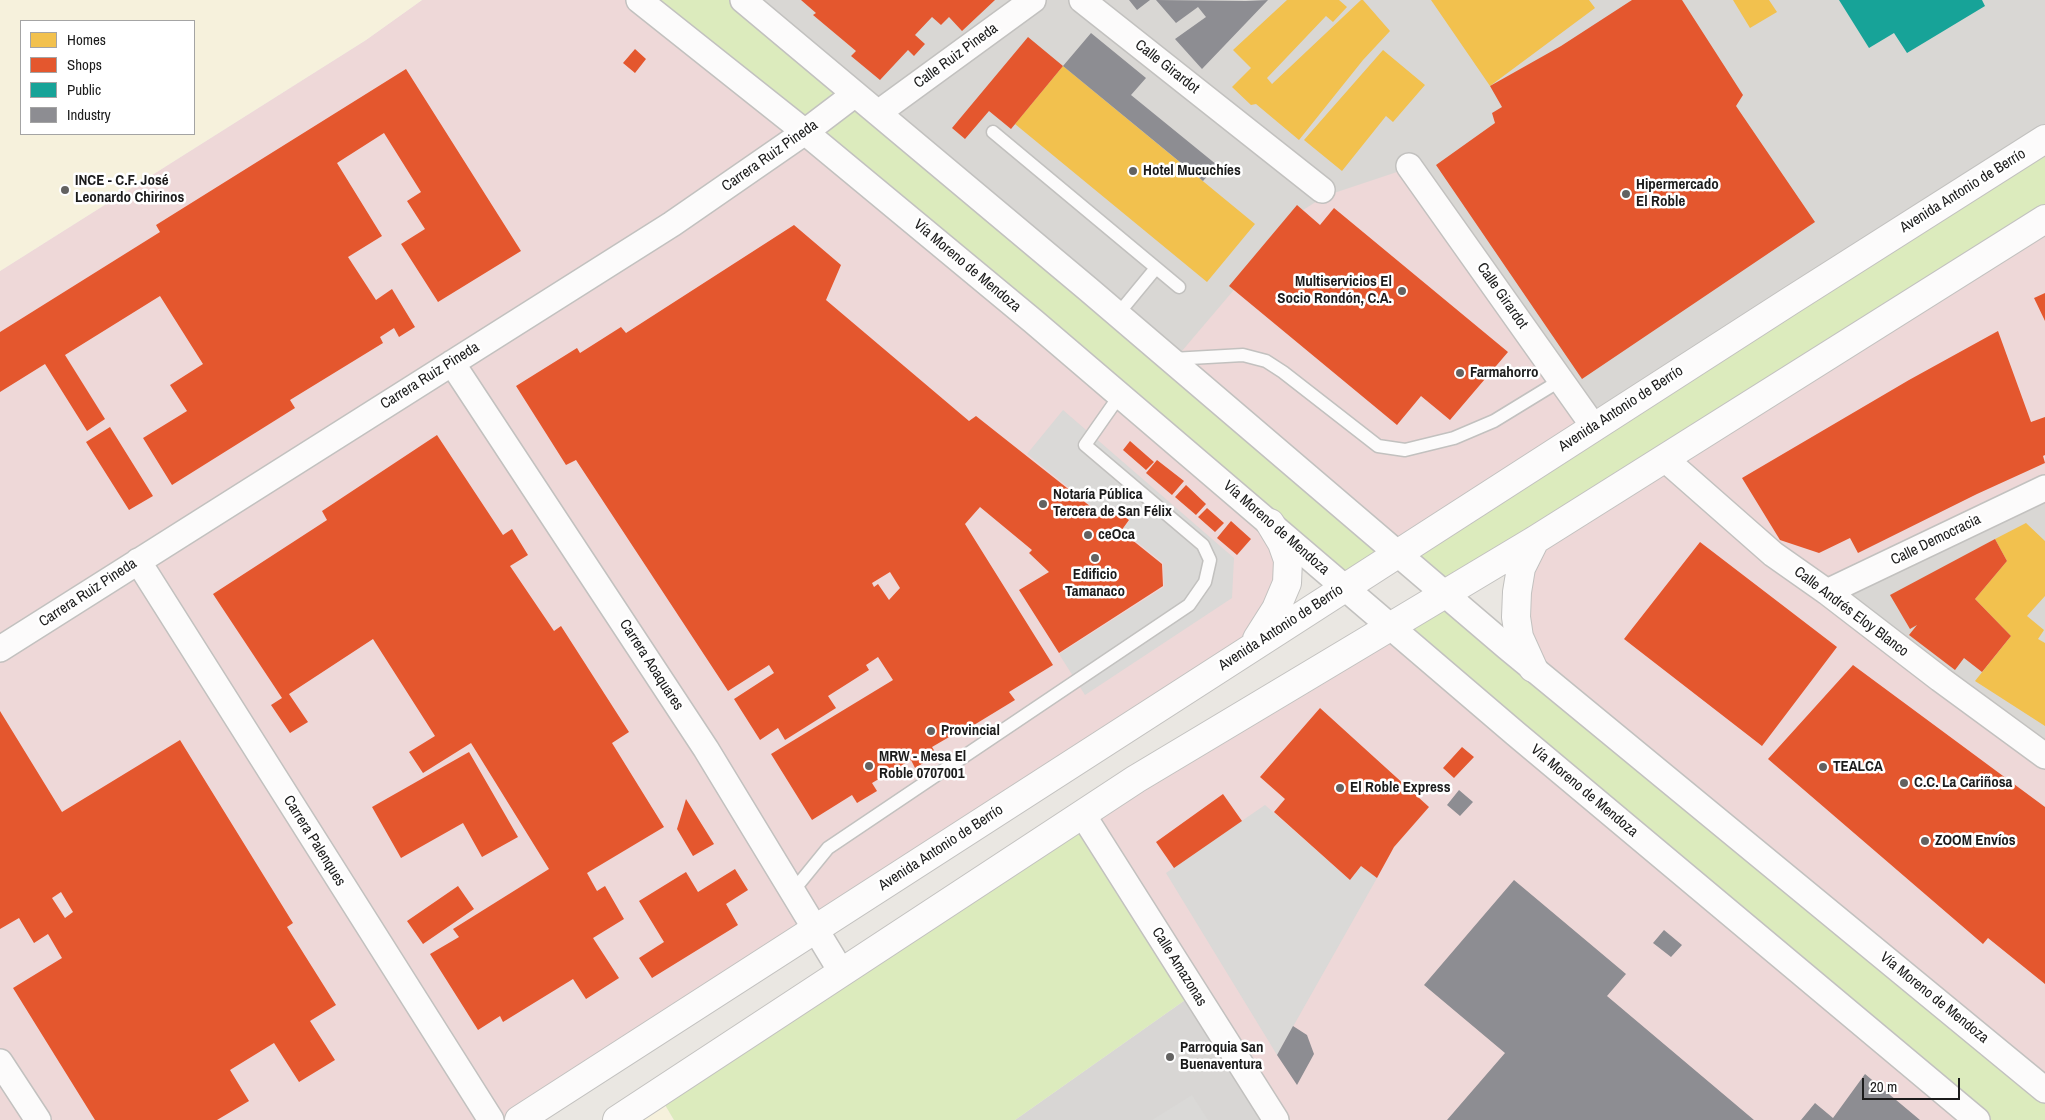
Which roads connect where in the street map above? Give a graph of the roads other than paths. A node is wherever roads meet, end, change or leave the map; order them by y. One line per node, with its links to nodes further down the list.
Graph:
1 (638, 0): 7 (street, Vía Moreno de Mendoza)
2 (742, 0): 5 (street, Vía Moreno de Mendoza)
3 (1034, 0): 6 (street, Calle Ruiz Pineda)
4 (1082, 0): 11 (street, Calle Girardot)
5 (855, 94): 6 (street, Vía Moreno de Mendoza); 7 (street, Carrera Ruiz Pineda)
6 (878, 113): 15 (street, Vía Moreno de Mendoza)
7 (805, 132): 17 (street, Carrera Ruiz Pineda); 19 (street, Vía Moreno de Mendoza)
8 (993, 132): 13 (lane)
9 (2045, 139): 20 (street, Avenida Antonio de Berrío)
10 (1409, 166): 18 (street, Calle Girardot)
11 (1322, 190)
12 (2045, 219): 21 (street)
13 (1156, 268): 14 (lane); 15 (lane)
14 (1179, 287)
15 (1118, 314): 16 (street, Vía Moreno de Mendoza)
16 (1170, 359): 18 (lane); 25 (street, Vía Moreno de Mendoza)
17 (452, 363): 26 (street, Carrera Ruiz Pineda); 36 (street, Carrera Aoaquares)
18 (1561, 380): 20 (street, Calle Girardot)
19 (1120, 395): 23 (street, Vía Moreno de Mendoza); 36 (lane)
20 (1594, 427): 25 (street, Avenida Antonio de Berrío)
21 (1665, 459): 24 (street); 28 (street, Calle Andrés Eloy Blanco)
22 (2045, 488): 28 (street, Calle Democracia)
23 (1270, 523): 27 (street, Vía Moreno de Mendoza); 31 (street)
24 (1535, 540): 29 (street); 33 (street)
25 (1398, 553): 27 (street, Avenida Antonio de Berrío); 29 (street, Vía Moreno de Mendoza)
26 (138, 561): 32 (street, Carrera Ruiz Pineda); 42 (street, Carrera Palenques)
27 (1345, 587): 30 (street, Vía Moreno de Mendoza); 31 (street, Avenida Antonio de Berrío)
28 (1827, 592): 34 (street, Calle Andrés Eloy Blanco)
29 (1445, 594): 30 (street); 33 (street, Vía Moreno de Mendoza)
30 (1391, 626): 35 (street); 46 (street, Vía Moreno de Mendoza)
31 (1253, 647): 37 (street, Avenida Antonio de Berrío)
32 (0, 650)
33 (1533, 668): 40 (street, Vía Moreno de Mendoza)
34 (2045, 756)
35 (1083, 815): 38 (street); 45 (street, Calle Amazonas)
36 (793, 891): 37 (street, Carrera Aoaquares)
37 (816, 929): 38 (street, Carrera Aoaquares); 43 (street, Avenida Antonio de Berrío)
38 (842, 973): 44 (street)
39 (0, 1062): 41 (street)
40 (2045, 1090)
41 (38, 1120)
42 (491, 1120)
43 (519, 1120)
44 (617, 1120)
45 (1276, 1120)
46 (1977, 1120)

